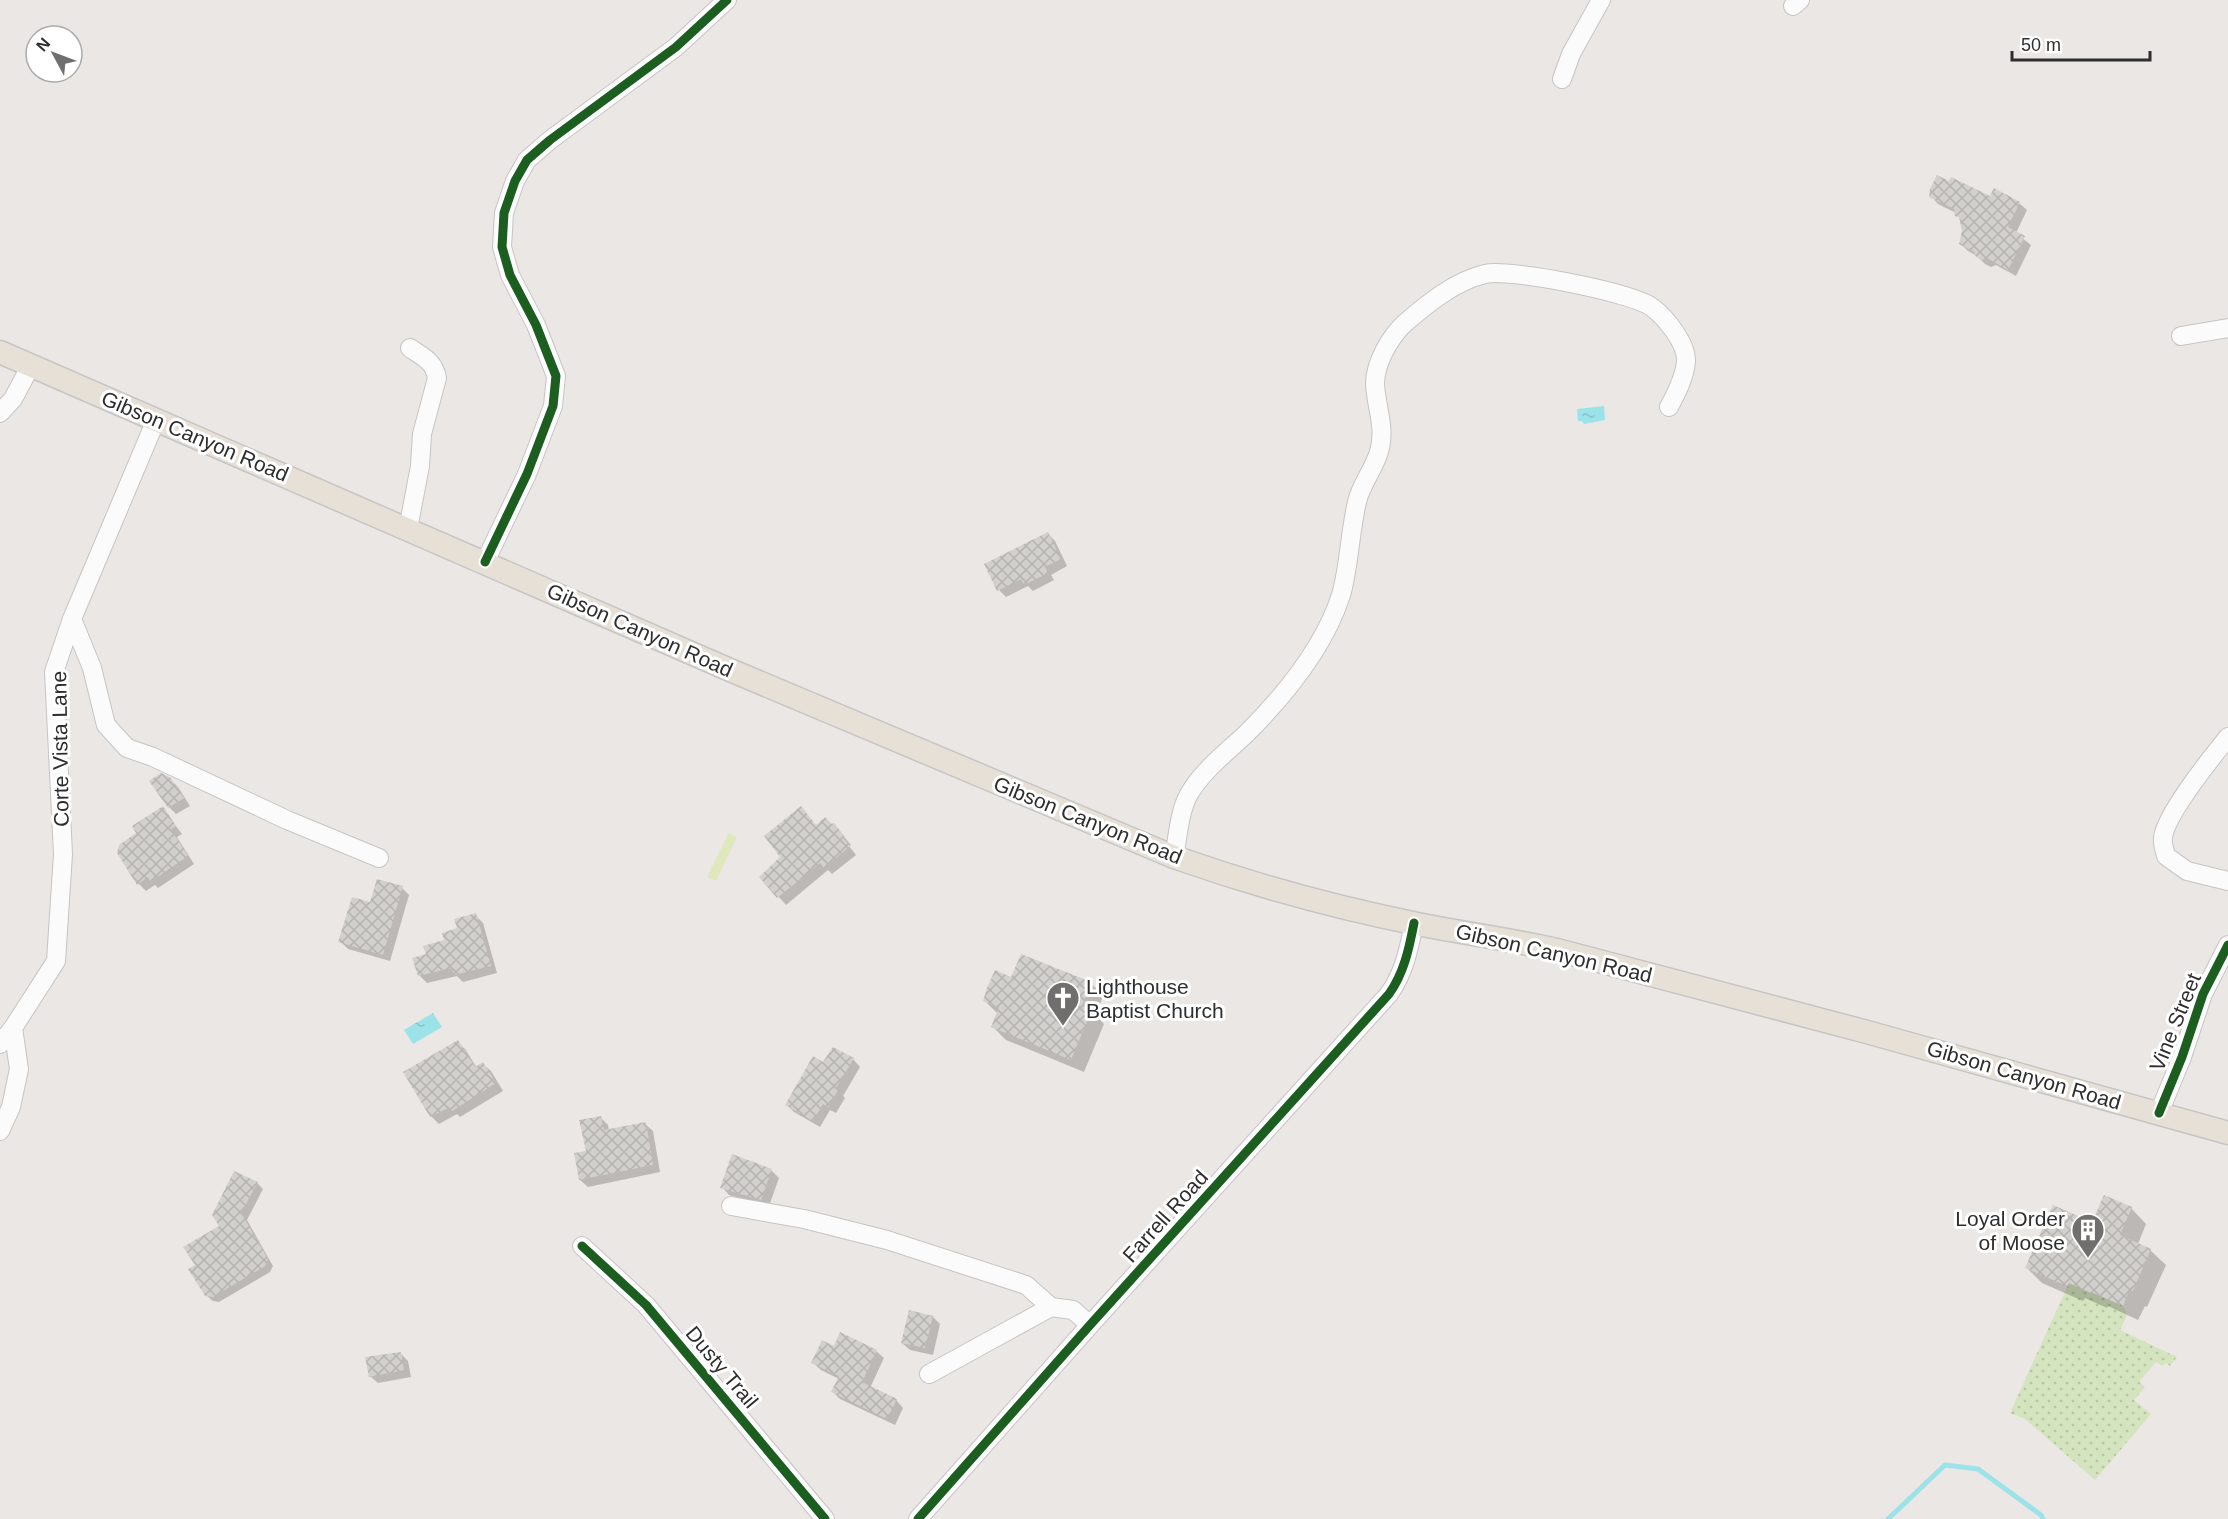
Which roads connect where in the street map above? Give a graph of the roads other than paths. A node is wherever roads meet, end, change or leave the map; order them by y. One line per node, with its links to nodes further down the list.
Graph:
1 (727, 0): 13 (street)
2 (1601, 0): 3 (street)
3 (1562, 79)
4 (2228, 328): 5 (street)
5 (2181, 336)
6 (410, 348): 12 (street)
7 (0, 352): 8 (main road, Gibson Canyon Road)
8 (31, 365): 10 (street); 11 (main road, Gibson Canyon Road)
9 (1669, 407): 16 (street)
10 (0, 413)
11 (156, 420): 12 (main road, Gibson Canyon Road); 14 (street, Corte Vista Lane)
12 (408, 529): 13 (main road, Gibson Canyon Road)
13 (485, 562): 16 (main road, Gibson Canyon Road)
14 (72, 619): 17 (street); 21 (street, Corte Vista Lane)
15 (2228, 737): 18 (street)
16 (1174, 857): 19 (main road, Gibson Canyon Road)
17 (379, 858)
18 (2228, 881)
19 (1414, 923): 23 (main road, Gibson Canyon Road); 29 (street, Farrell Road)
20 (2228, 945): 23 (street, Vine Street)
21 (13, 1028): 22 (street, Corte Vista Lane); 24 (street)
22 (0, 1044)
23 (2158, 1113): 25 (main road, Gibson Canyon Road)
24 (0, 1131)
25 (2228, 1133)
26 (731, 1206): 28 (street)
27 (582, 1246): 31 (street, Dusty Trail)
28 (1051, 1307): 29 (street); 30 (street)
29 (1090, 1325): 32 (street, Farrell Road)
30 (929, 1374)
31 (825, 1519)
32 (918, 1519)

